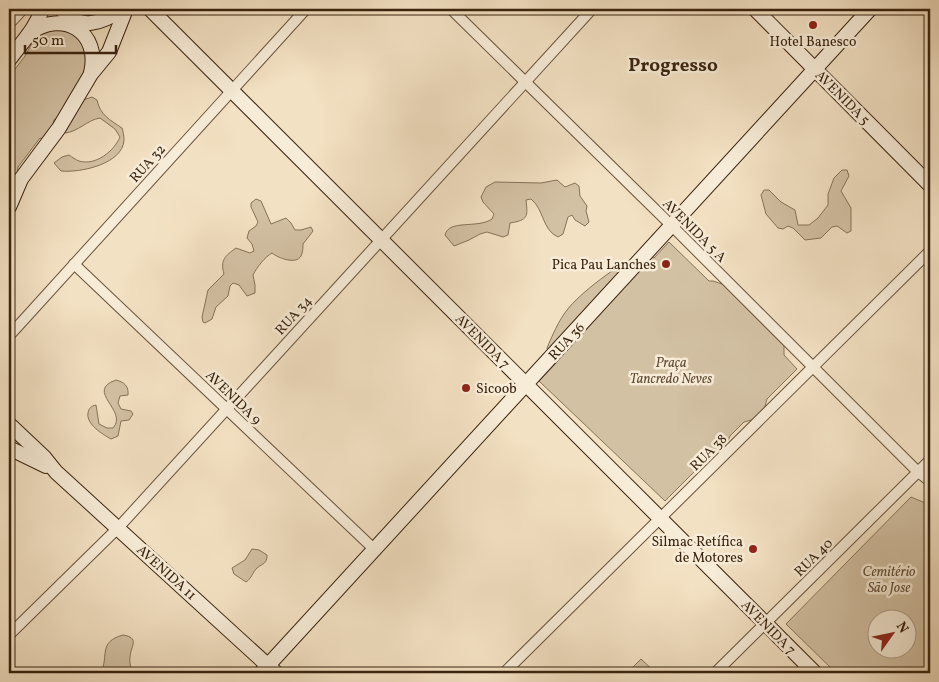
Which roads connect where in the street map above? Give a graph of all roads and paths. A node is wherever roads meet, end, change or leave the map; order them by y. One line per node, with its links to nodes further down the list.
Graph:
1 (23, 9): 11 (street)
2 (42, 9): 12 (street)
3 (62, 9): 4 (street)
4 (125, 9): 15 (street)
5 (150, 9): 17 (street, AVENIDA 7)
6 (306, 9): 17 (street, RUA 32)
7 (451, 9): 16 (street, AVENIDA 5 A)
8 (592, 9): 16 (street, RUA 34)
9 (755, 9): 14 (street, AVENIDA 5)
10 (870, 9): 14 (street, RUA 36)
11 (9, 24)
12 (30, 33): 13 (street); 15 (street)
13 (9, 60)
14 (815, 68): 18 (street, AVENIDA 5); 20 (street, RUA 36)
15 (91, 74): 19 (street)
16 (525, 82): 20 (street, AVENIDA 5 A); 21 (street, RUA 34)
17 (232, 90): 21 (street, AVENIDA 7); 23 (street, RUA 32)
18 (930, 185)
19 (9, 207)
20 (672, 226): 25 (street, AVENIDA 5 A); 26 (street, RUA 36)
21 (381, 240): 26 (street, AVENIDA 7); 27 (street, RUA 34)
22 (930, 251): 25 (street, RUA 38)
23 (74, 264): 24 (street, RUA 32); 27 (street, AVENIDA 9)
24 (9, 336)
25 (813, 367): 32 (street, AVENIDA 5 A); 34 (street, RUA 38)
26 (526, 385): 34 (street, AVENIDA 7); 36 (street, RUA 36)
27 (226, 409): 35 (street, RUA 34); 36 (street, AVENIDA 9)
28 (9, 424): 31 (street, AVENIDA 11)
29 (9, 448): 31 (street, AVENIDA 11)
30 (930, 460): 32 (street, RUA 40)
31 (56, 472): 35 (street, AVENIDA 11)
32 (918, 472): 33 (street, AVENIDA 5 A); 37 (street, RUA 40)
33 (930, 481)
34 (660, 519): 37 (street, AVENIDA 7); 40 (street, RUA 38)
35 (118, 528): 38 (street, RUA 34); 39 (street, AVENIDA 11)
36 (375, 550): 39 (street, RUA 36)
37 (765, 623): 41 (street, RUA 40); 42 (street, AVENIDA 7)
38 (9, 635)
39 (268, 670)
40 (504, 673)
41 (715, 673)
42 (816, 673)

